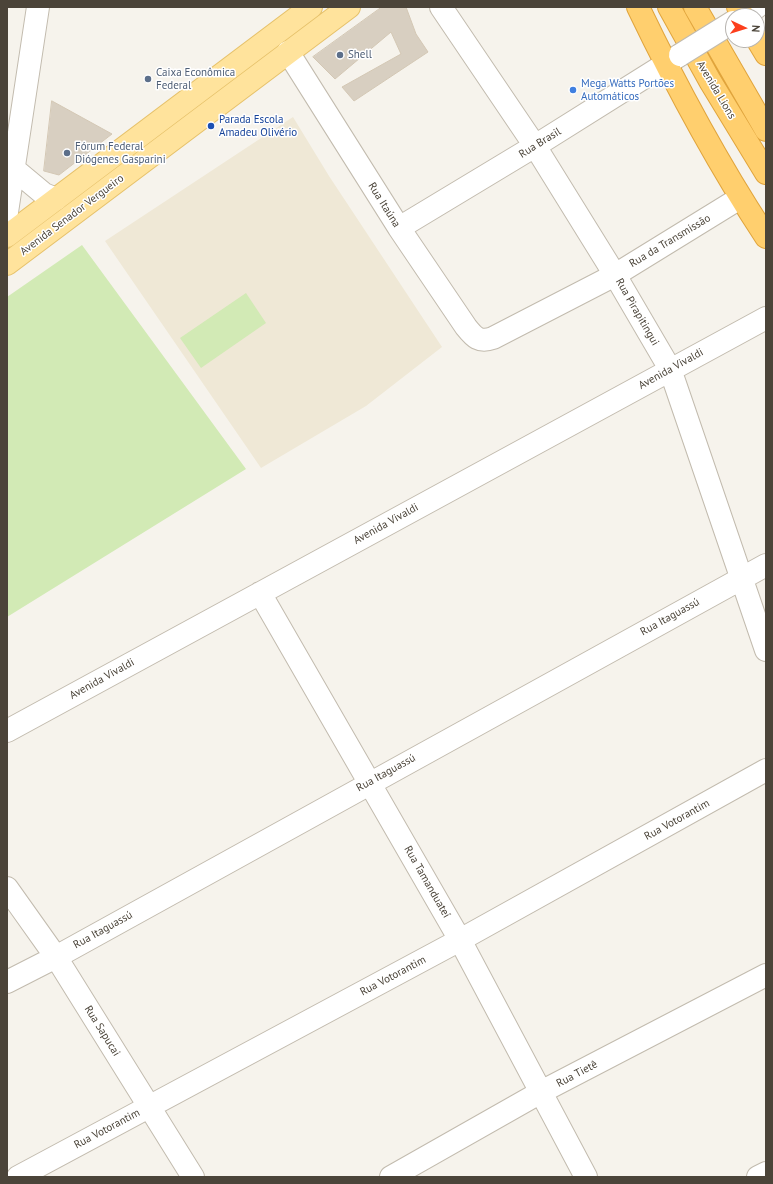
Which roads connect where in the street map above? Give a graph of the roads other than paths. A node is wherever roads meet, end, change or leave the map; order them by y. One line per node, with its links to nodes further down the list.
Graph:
1 (38, 7): 13 (street)
2 (311, 7): 16 (main road, Avenida Senador Vergueiro)
3 (349, 7): 9 (main road, Avenida Senador Vergueiro)
4 (441, 7): 12 (street, Rua Pirapitingui)
5 (638, 7): 10 (highway)
6 (669, 7): 14 (highway, Avenida Lions)
7 (696, 7): 11 (highway, Avenida Lions)
8 (725, 27): 10 (street, Rua Brasil, bridge)
9 (288, 52): 18 (street, Rua Itaúna); 21 (main road, Avenida Senador Vergueiro)
10 (673, 60): 12 (street, Rua Brasil); 15 (highway)
11 (766, 130)
12 (535, 146): 18 (street, Rua Brasil); 22 (street, Rua Pirapitingui)
13 (14, 169): 16 (street); 17 (street)
14 (766, 172)
15 (740, 198): 20 (highway); 22 (street, Rua da Transmissão)
16 (56, 199): 19 (main road, Avenida Senador Vergueiro)
17 (7, 212)
18 (399, 228): 24 (street, Rua Itaúna)
19 (7, 236)
20 (766, 238)
21 (7, 264)
22 (615, 275): 24 (street, Rua da Transmissão); 25 (street, Rua Pirapitingui)
23 (766, 318): 25 (street, Avenida Vivaldi)
24 (493, 338)
25 (670, 370): 27 (street, Rua Pirapitingui); 28 (street, Avenida Vivaldi)
26 (766, 565): 27 (street, Rua Itaguassú)
27 (742, 578): 29 (street, Rua Pirapitingui); 32 (street, Rua Itaguassú)
28 (260, 593): 30 (street, Avenida Vivaldi); 32 (street, Rua Tamanduateí)
29 (766, 650)
30 (7, 731)
31 (766, 770): 34 (street, Rua Votorantim)
32 (370, 782): 34 (street, Rua Tamanduateí); 35 (street, Rua Itaguassú)
33 (7, 888): 35 (street, Rua Sapucai)
34 (460, 940): 38 (street, Rua Tamanduateí); 39 (street, Rua Votorantim)
35 (56, 957): 37 (street, Rua Itaguassú); 39 (street, Rua Sapucai)
36 (766, 975): 38 (street, Rua Tietê)
37 (7, 982)
38 (541, 1092): 43 (street, Rua Tietê); 44 (street, Rua Tamanduateí)
39 (149, 1107): 41 (street, Rua Votorantim); 42 (street, Rua Sapucai)
40 (766, 1173): 45 (street)
41 (18, 1177)
42 (193, 1177)
43 (391, 1177)
44 (586, 1177)
45 (758, 1177)

